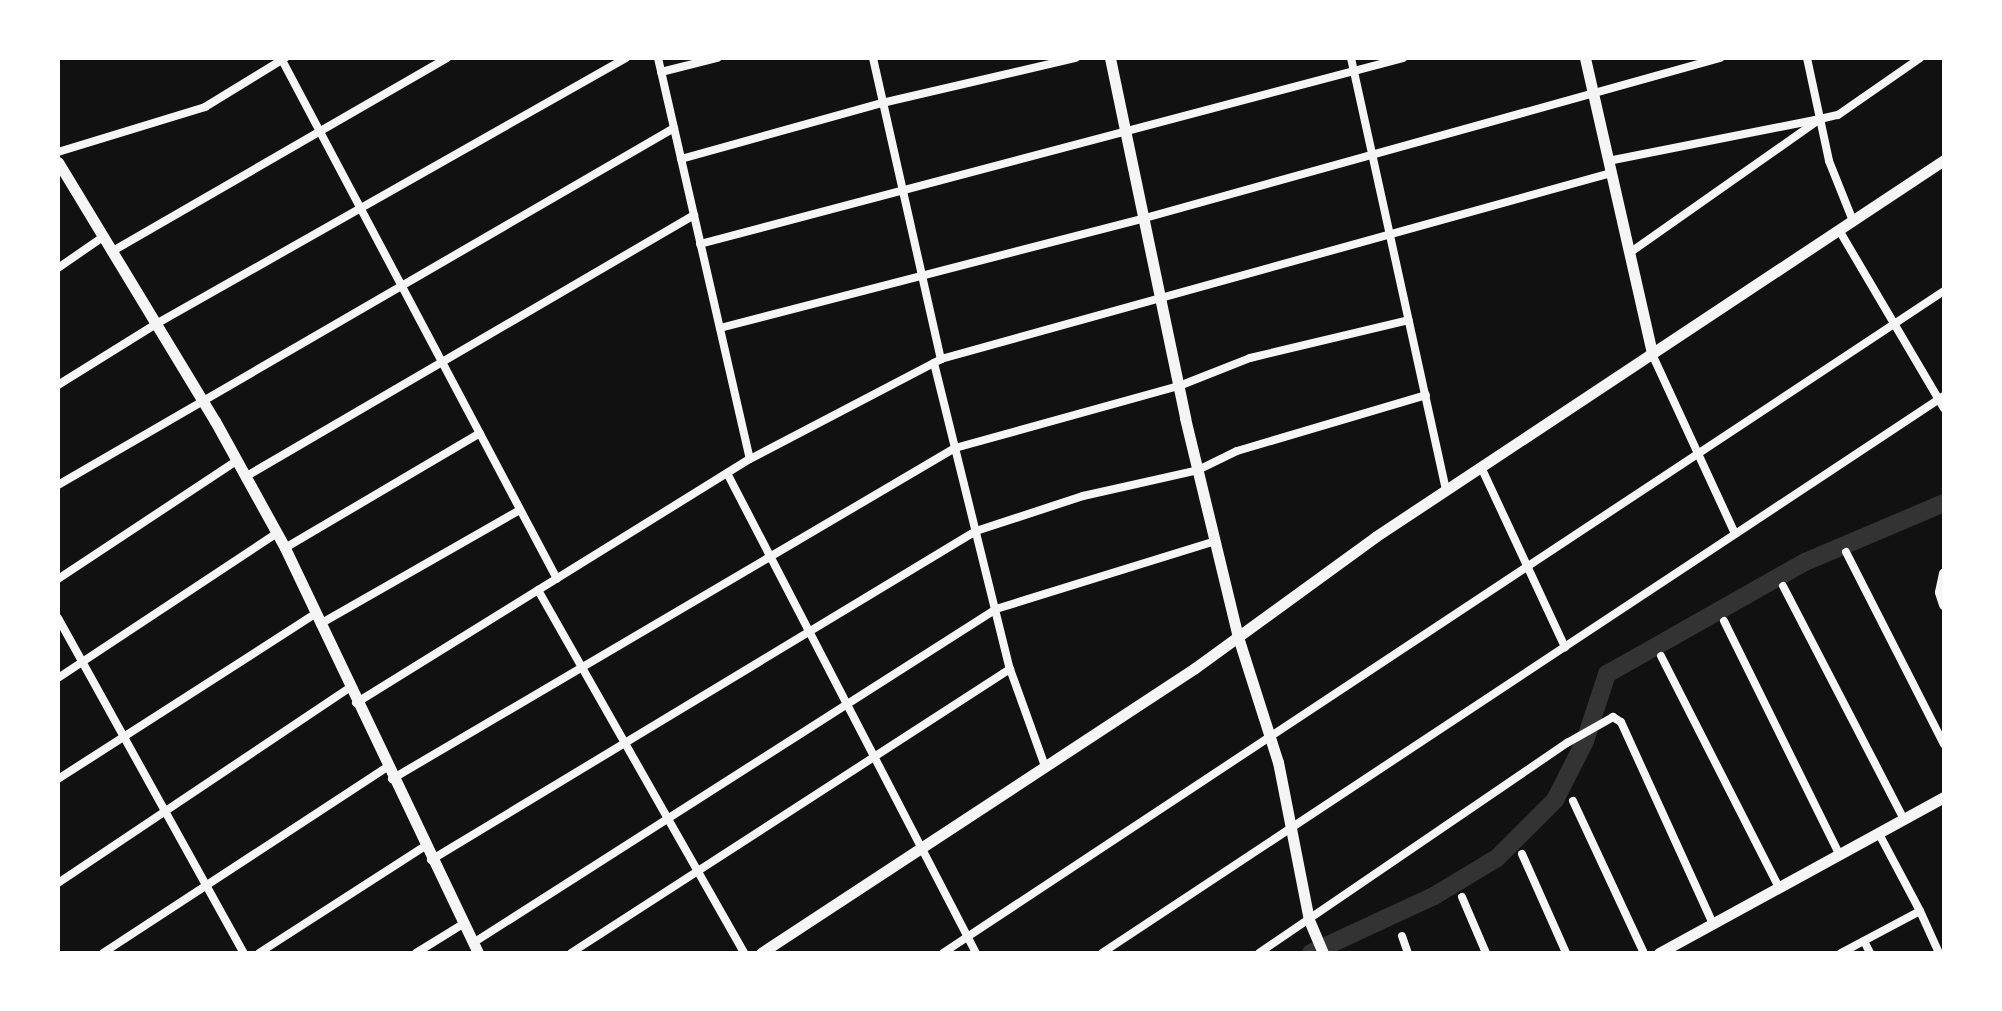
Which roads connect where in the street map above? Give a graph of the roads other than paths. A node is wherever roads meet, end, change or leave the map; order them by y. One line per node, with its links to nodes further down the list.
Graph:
1 (447, 58): 22 (street)
2 (626, 58): 31 (street)
3 (658, 58): 16 (street)
4 (717, 58): 16 (street)
5 (873, 58): 18 (street)
6 (1076, 58): 18 (street)
7 (1110, 58): 21 (street)
8 (1351, 58): 15 (street)
9 (1403, 58): 15 (street)
10 (1585, 58): 17 (street)
11 (1720, 58): 17 (street)
12 (1807, 58): 19 (street)
13 (1920, 58): 19 (street)
14 (283, 59): 22 (street); 23 (street)
15 (1354, 71): 21 (street); 24 (street)
16 (661, 72): 20 (street)
17 (1593, 93): 24 (street); 27 (street)
18 (882, 103): 25 (street); 30 (street)
19 (1820, 119): 27 (street); 34 (street); 40 (street)
20 (674, 128): 25 (street); 43 (street)
21 (1126, 132): 30 (street); 33 (street)
22 (320, 133): 31 (street); 39 (street)
23 (58, 152)
24 (1372, 154): 33 (street); 36 (street)
25 (681, 159): 32 (street)
26 (1944, 160): 34 (street)
27 (1608, 161): 29 (street)
28 (58, 162): 37 (street)
29 (1611, 173): 36 (street); 40 (street)
30 (900, 187): 38 (street); 42 (street)
31 (360, 207): 43 (street); 47 (street)
32 (694, 215): 38 (street); 51 (street)
33 (1145, 218): 42 (street); 45 (street)
34 (1853, 221): 35 (street)
35 (1839, 230): 48 (street); 50 (street)
36 (1390, 235): 45 (street); 46 (street)
37 (103, 237): 39 (street); 41 (street)
38 (700, 244): 49 (street)
39 (111, 252): 47 (street)
40 (1629, 253): 50 (street)
41 (58, 268)
42 (920, 272): 49 (street); 52 (street)
43 (401, 284): 51 (street); 56 (street)
44 (1944, 291): 48 (street)
45 (1161, 300): 52 (street); 54 (street)
46 (1409, 320): 54 (street); 55 (street)
47 (156, 324): 53 (street); 56 (street)
48 (1893, 324): 57 (street); 60 (street)
49 (720, 328): 61 (street)
50 (1652, 354): 60 (street); 63 (street)
51 (440, 359): 58 (street); 66 (street)
52 (938, 361): 59 (street); 61 (street)
53 (58, 385)
54 (1179, 386): 59 (street); 64 (street)
55 (1426, 395): 64 (street); 68 (street)
56 (201, 398): 62 (street); 67 (street)
57 (1942, 402): 72 (street)
58 (480, 433): 69 (street); 74 (street)
59 (955, 448): 70 (street); 76 (street)
60 (1697, 454): 72 (street); 77 (street)
61 (750, 459): 65 (street)
62 (236, 461): 66 (street); 79 (street)
63 (1481, 467): 68 (street); 77 (street)
64 (1198, 470): 70 (street); 73 (street)
65 (727, 473): 76 (street); 80 (street)
66 (245, 477): 71 (street)
67 (58, 485)
68 (1446, 490): 89 (street)
69 (520, 510): 80 (street); 86 (street)
70 (976, 531): 84 (street); 88 (street)
71 (277, 533): 74 (street); 92 (street)
72 (1735, 534): 90 (street)
73 (1215, 541): 84 (street); 89 (street)
74 (285, 548): 86 (street)
75 (1846, 552): 102 (street)
76 (772, 557): 88 (street); 93 (street)
77 (1527, 566): 90 (street); 99 (street)
78 (1944, 573): 83 (street)
79 (58, 579)
80 (557, 579): 82 (street)
81 (1783, 586): 112 (street)
82 (538, 590): 93 (street); 97 (street)
83 (1944, 604)
84 (996, 609): 94 (street); 98 (street)
85 (58, 618): 92 (street)
86 (318, 619): 96 (street); 100 (street)
87 (1724, 621): 118 (street)
88 (810, 630): 98 (street); 101 (street)
89 (1238, 637): 99 (street); 104 (street)
90 (1565, 647): 113 (street)
91 (1661, 656): 123 (street)
92 (82, 662): 95 (street); 100 (street)
93 (583, 668): 101 (street); 107 (street)
94 (1010, 669): 103 (street); 104 (street)
95 (58, 678)
96 (349, 688): 97 (street); 110 (street)
97 (356, 703): 105 (street)
98 (850, 704): 103 (street); 111 (street)
99 (1269, 736): 113 (street); 129 (street)
100 (124, 737): 106 (street); 110 (street)
101 (626, 744): 111 (street); 119 (street)
102 (1944, 744)
103 (877, 755): 115 (street); 120 (street)
104 (1045, 766): 115 (street)
105 (387, 767): 107 (street); 122 (street)
106 (58, 779)
107 (392, 779): 116 (street)
108 (1944, 797): 112 (street)
109 (1573, 801): 149 (street)
110 (165, 811): 121 (street); 122 (street)
111 (668, 819): 120 (street); 132 (street)
112 (1904, 819): 114 (street)
113 (1291, 829): 126 (street); 144 (street)
114 (1879, 834): 118 (street); 125 (street)
115 (925, 845): 129 (street); 141 (street)
116 (425, 846): 119 (street); 137 (street)
117 (1522, 854): 148 (street)
118 (1839, 854): 123 (street)
119 (431, 860): 127 (street)
120 (698, 871): 139 (street); 140 (street)
121 (58, 883)
122 (206, 885): 135 (street); 136 (street)
123 (1779, 888): 128 (street)
124 (1462, 897): 147 (street)
125 (1920, 911): 131 (street); 152 (street)
126 (1309, 920): 128 (street); 133 (street); 145 (street)
127 (463, 924): 132 (street); 138 (street)
128 (1713, 924): 134 (street)
129 (968, 936): 142 (street); 143 (street)
130 (1402, 936): 146 (street)
131 (1864, 941): 150 (street); 151 (street)
132 (476, 948)
133 (1321, 948)
134 (1662, 952)
135 (103, 953)
136 (244, 953)
137 (259, 953)
138 (416, 953)
139 (571, 953)
140 (744, 953)
141 (761, 953)
142 (943, 953)
143 (976, 953)
144 (1102, 953)
145 (1259, 953)
146 (1408, 953)
147 (1486, 953)
148 (1566, 953)
149 (1644, 953)
150 (1841, 953)
151 (1870, 953)
152 (1939, 953)

